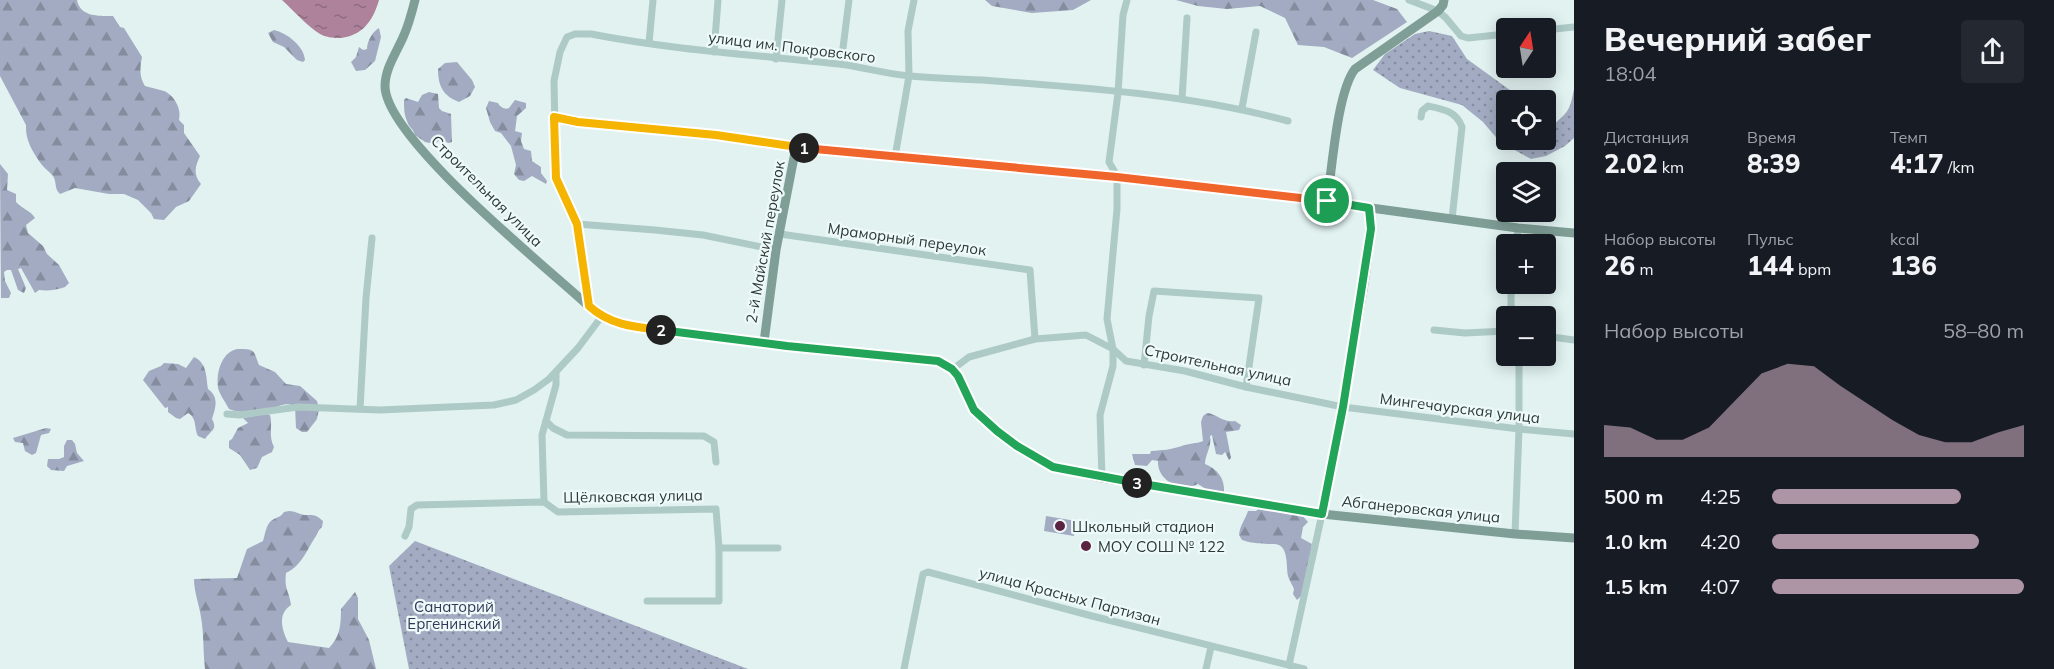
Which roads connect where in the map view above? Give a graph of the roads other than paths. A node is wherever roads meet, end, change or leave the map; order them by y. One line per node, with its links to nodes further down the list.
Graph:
1 (415, 0): 40 (street, Строительная улица)
2 (653, 0): 16 (street)
3 (718, 0): 17 (street)
4 (782, 0): 18 (street)
5 (849, 0): 19 (street)
6 (914, 0): 20 (street)
7 (1127, 0): 21 (street)
8 (1408, 0): 10 (street)
9 (1444, 0): 10 (street)
10 (1438, 11): 15 (street); 30 (street)
11 (1187, 18): 22 (street)
12 (1574, 27): 13 (street)
13 (1556, 29)
14 (1256, 33): 23 (street)
15 (1496, 35)
16 (649, 43): 17 (street, улица им. Покровского); 24 (street, улица им. Покровского)
17 (714, 52): 18 (street, улица им. Покровского)
18 (776, 59): 19 (street, улица им. Покровского)
19 (841, 64): 20 (street, улица им. Покровского)
20 (909, 76): 21 (street, улица им. Покровского); 28 (street)
21 (1118, 91): 22 (street, улица им. Покровского); 29 (street)
22 (1182, 99): 23 (street, улица им. Покровского)
23 (1242, 108): 26 (street, улица им. Покровского)
24 (554, 117): 27 (street); 33 (street, улица им. Покровского)
25 (1421, 117): 32 (street)
26 (1288, 121)
27 (796, 147): 28 (street); 36 (street, 2-й Майский переулок)
28 (895, 157): 29 (street)
29 (1117, 177): 30 (street); 48 (street)
30 (1327, 201): 31 (street)
31 (1369, 208): 32 (street); 54 (street)
32 (1452, 219): 34 (street)
33 (577, 224): 39 (street); 40 (street, улица им. Покровского)
34 (1518, 228): 35 (street); 37 (street)
35 (1574, 233)
36 (780, 234): 39 (street, 2-й Майский переулок); 45 (street, Мраморный переулок)
37 (1517, 234)
38 (372, 238): 55 (street)
39 (776, 250): 47 (street, 2-й Майский переулок)
40 (589, 306): 41 (street, Строительная улица)
41 (602, 316): 47 (street, Строительная улица); 52 (street)
42 (1434, 330): 43 (street)
43 (1496, 331)
44 (1556, 338): 46 (street)
45 (1035, 339): 48 (street, Строительная улица); 51 (street, Строительная улица)
46 (1574, 340)
47 (764, 342): 51 (street, Строительная улица)
48 (1113, 349): 49 (street, Строительная улица); 61 (street)
49 (1144, 365): 53 (street, Строительная улица); 53 (street)
50 (1519, 366): 58 (street)
51 (952, 369): 61 (street, Абганеровская улица)
52 (556, 372): 55 (street); 57 (street)
53 (1246, 387): 54 (street, Строительная улица)
54 (1343, 407): 58 (street, Мингечаурская улица); 63 (street)
55 (360, 409): 56 (street)
56 (227, 414)
57 (546, 421): 60 (street); 62 (street)
58 (1519, 429): 59 (street, Мингечаурская улица); 64 (street)
59 (1574, 434)
60 (716, 462)
61 (1102, 478): 63 (street, Абганеровская улица)
62 (544, 502): 65 (street, Щёлковская улица); 67 (street, Щёлковская улица)
63 (1322, 514): 64 (street, Абганеровская улица); 71 (street)
64 (1515, 534): 66 (street, Абганеровская улица)
65 (405, 536)
66 (1574, 538)
67 (719, 548): 68 (street); 69 (street)
68 (778, 548)
69 (647, 602)
70 (1211, 647): 71 (street, улица Красных Партизан); 72 (street, улица Красных Партизан); 73 (street)
71 (1289, 665): 74 (street, улица Красных Партизан)
72 (904, 669)
73 (1206, 669)
74 (1304, 669)

